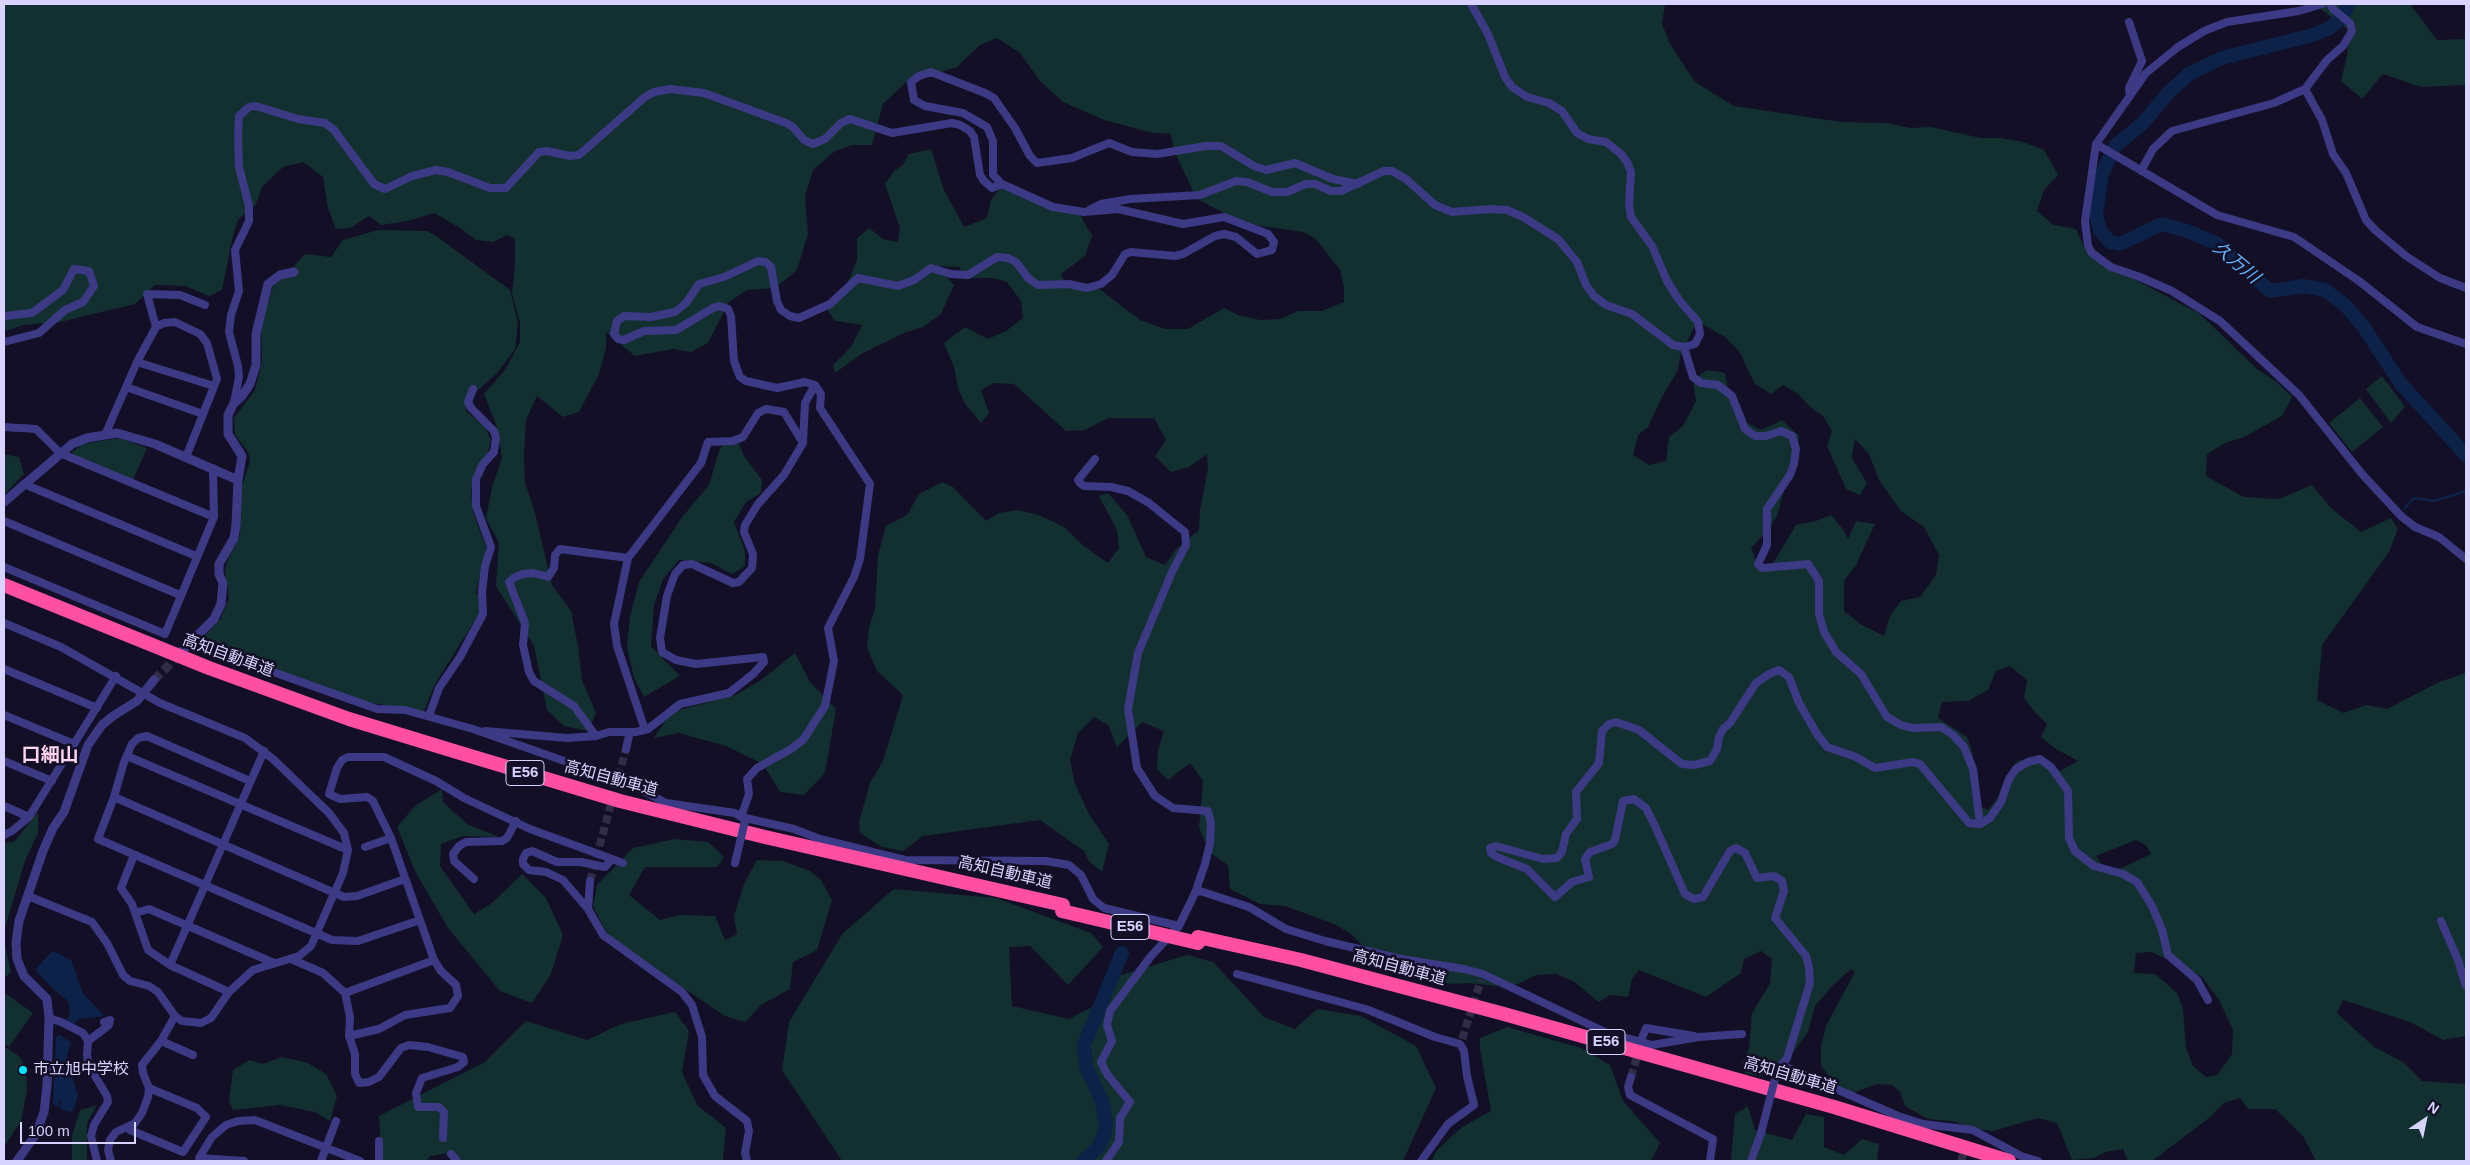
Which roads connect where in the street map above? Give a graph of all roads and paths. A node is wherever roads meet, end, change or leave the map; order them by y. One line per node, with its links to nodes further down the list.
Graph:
1 (1471, 4): 19 (street)
2 (2322, 4): 6 (street)
3 (2331, 7): 5 (street)
4 (2130, 22): 6 (street)
5 (2305, 90): 8 (street); 13 (street)
6 (2130, 96): 7 (street)
7 (2096, 144): 8 (street); 41 (street)
8 (2140, 171): 18 (street)
9 (1002, 184): 10 (street); 11 (street); 25 (street)
10 (1358, 184): 11 (street); 19 (street)
11 (1084, 212): 21 (street)
12 (294, 272): 25 (street)
13 (2466, 288)
14 (205, 305): 16 (street)
15 (4, 316): 17 (street)
16 (156, 327): 20 (street); 22 (street)
17 (4, 342)
18 (2466, 344)
19 (1684, 347): 73 (street)
20 (137, 362): 22 (street); 23 (street)
21 (815, 384): 29 (street); 71 (street)
22 (214, 386): 26 (street)
23 (126, 387): 26 (street); 28 (street)
24 (473, 389): 55 (street)
25 (234, 403): 34 (street)
26 (203, 414): 31 (street)
27 (4, 426): 30 (street)
28 (104, 435): 30 (street); 31 (street)
29 (803, 443): 40 (street); 57 (street)
30 (60, 453): 35 (street); 37 (street)
31 (186, 457): 33 (street)
32 (1095, 459): 88 (street)
33 (213, 468): 34 (street); 37 (street)
34 (238, 480): 48 (street)
35 (24, 484): 36 (street); 39 (street)
36 (4, 502)
37 (214, 517): 39 (street)
38 (4, 521): 45 (street)
39 (196, 556): 45 (street)
40 (628, 558): 57 (street); 59 (street)
41 (2466, 559)
42 (4, 567): 45 (street)
43 (4, 586): 90 (highway, 高知自動車道 / E56)
44 (4, 594): 90 (highway, 高知自動車道 / E56)
45 (180, 595)
46 (4, 623): 50 (street)
47 (217, 652): 55 (street)
48 (180, 653)
49 (4, 668): 53 (street)
50 (116, 676): 52 (street); 53 (street)
51 (154, 680): 52 (street)
52 (144, 692): 62 (street); 89 (street)
53 (97, 708): 60 (street)
54 (4, 715): 60 (street)
55 (429, 716): 56 (street)
56 (473, 729): 59 (street); 71 (street)
57 (645, 730): 58 (street)
58 (630, 732): 59 (street); 61 (street)
59 (596, 736)
60 (74, 744): 65 (street)
61 (626, 749)
62 (264, 751): 66 (street); 78 (street)
63 (127, 756): 66 (street); 67 (street); 68 (street)
64 (4, 761): 65 (street)
65 (52, 781): 70 (street)
66 (250, 781): 68 (street)
67 (114, 797): 76 (street); 79 (street)
68 (240, 804): 76 (street); 78 (street)
69 (4, 806): 70 (street)
70 (29, 817): 74 (street)
71 (743, 819): 82 (street, bridge); 96 (street)
72 (516, 821): 75 (street); 80 (street); 84 (street)
73 (1980, 824): 107 (street); 118 (street)
74 (4, 835)
75 (391, 838): 77 (street); 83 (street)
76 (222, 845): 86 (street); 87 (street)
77 (365, 846)
78 (348, 850): 87 (street)
79 (134, 855): 86 (street); 92 (street)
80 (612, 859): 81 (street); 91 (street)
81 (623, 863)
82 (735, 863)
83 (405, 879): 87 (street); 93 (street)
84 (474, 879)
85 (590, 881): 91 (street)
86 (205, 885): 95 (street); 97 (street)
87 (335, 893): 97 (street)
88 (1195, 893): 96 (street); 113 (street)
89 (28, 896): 108 (street); 109 (street)
90 (1063, 908): 98 (highway, 高知自動車道 / E56)
91 (588, 909): 135 (street)
92 (135, 913): 95 (street); 102 (street)
93 (420, 920): 97 (street); 100 (street)
94 (2441, 921): 104 (street)
95 (188, 926): 101 (street); 102 (street)
96 (1179, 926): 136 (street)
97 (317, 934): 99 (street)
98 (1198, 940): 140 (highway, 高知自動車道 / E56); 141 (highway, 高知自動車道 / E56)
99 (291, 959): 101 (street); 106 (street)
100 (434, 960): 106 (street); 112 (street)
101 (274, 963): 105 (street)
102 (170, 965): 105 (street)
103 (1237, 974): 137 (street)
104 (2466, 986)
105 (229, 992): 108 (street)
106 (345, 993): 112 (street)
107 (2208, 1000)
108 (174, 1016): 115 (street)
109 (50, 1018): 116 (street); 127 (street)
110 (104, 1022): 116 (street)
111 (1742, 1034): 113 (street)
112 (349, 1036): 123 (street)
113 (1699, 1037): 114 (street)
114 (1642, 1038)
115 (161, 1041): 117 (street); 120 (street)
116 (88, 1042): 128 (street)
117 (193, 1055)
118 (1779, 1068): 139 (street, bridge); 142 (street)
119 (1631, 1077): 138 (street)
120 (149, 1088): 122 (street); 122 (street)
121 (336, 1120): 125 (street)
122 (133, 1124): 129 (street)
123 (443, 1138)
124 (379, 1141): 133 (street)
125 (326, 1148): 130 (street); 131 (street); 132 (street)
126 (451, 1154): 134 (street)
127 (17, 1161)
128 (97, 1161)
129 (111, 1161)
130 (244, 1161)
131 (321, 1161)
132 (360, 1161)
133 (378, 1161)
134 (457, 1161)
135 (748, 1161)
136 (1106, 1161)
137 (1421, 1161)
138 (1710, 1161)
139 (1751, 1161)
140 (1987, 1161)
141 (2009, 1161)
142 (2038, 1161)

